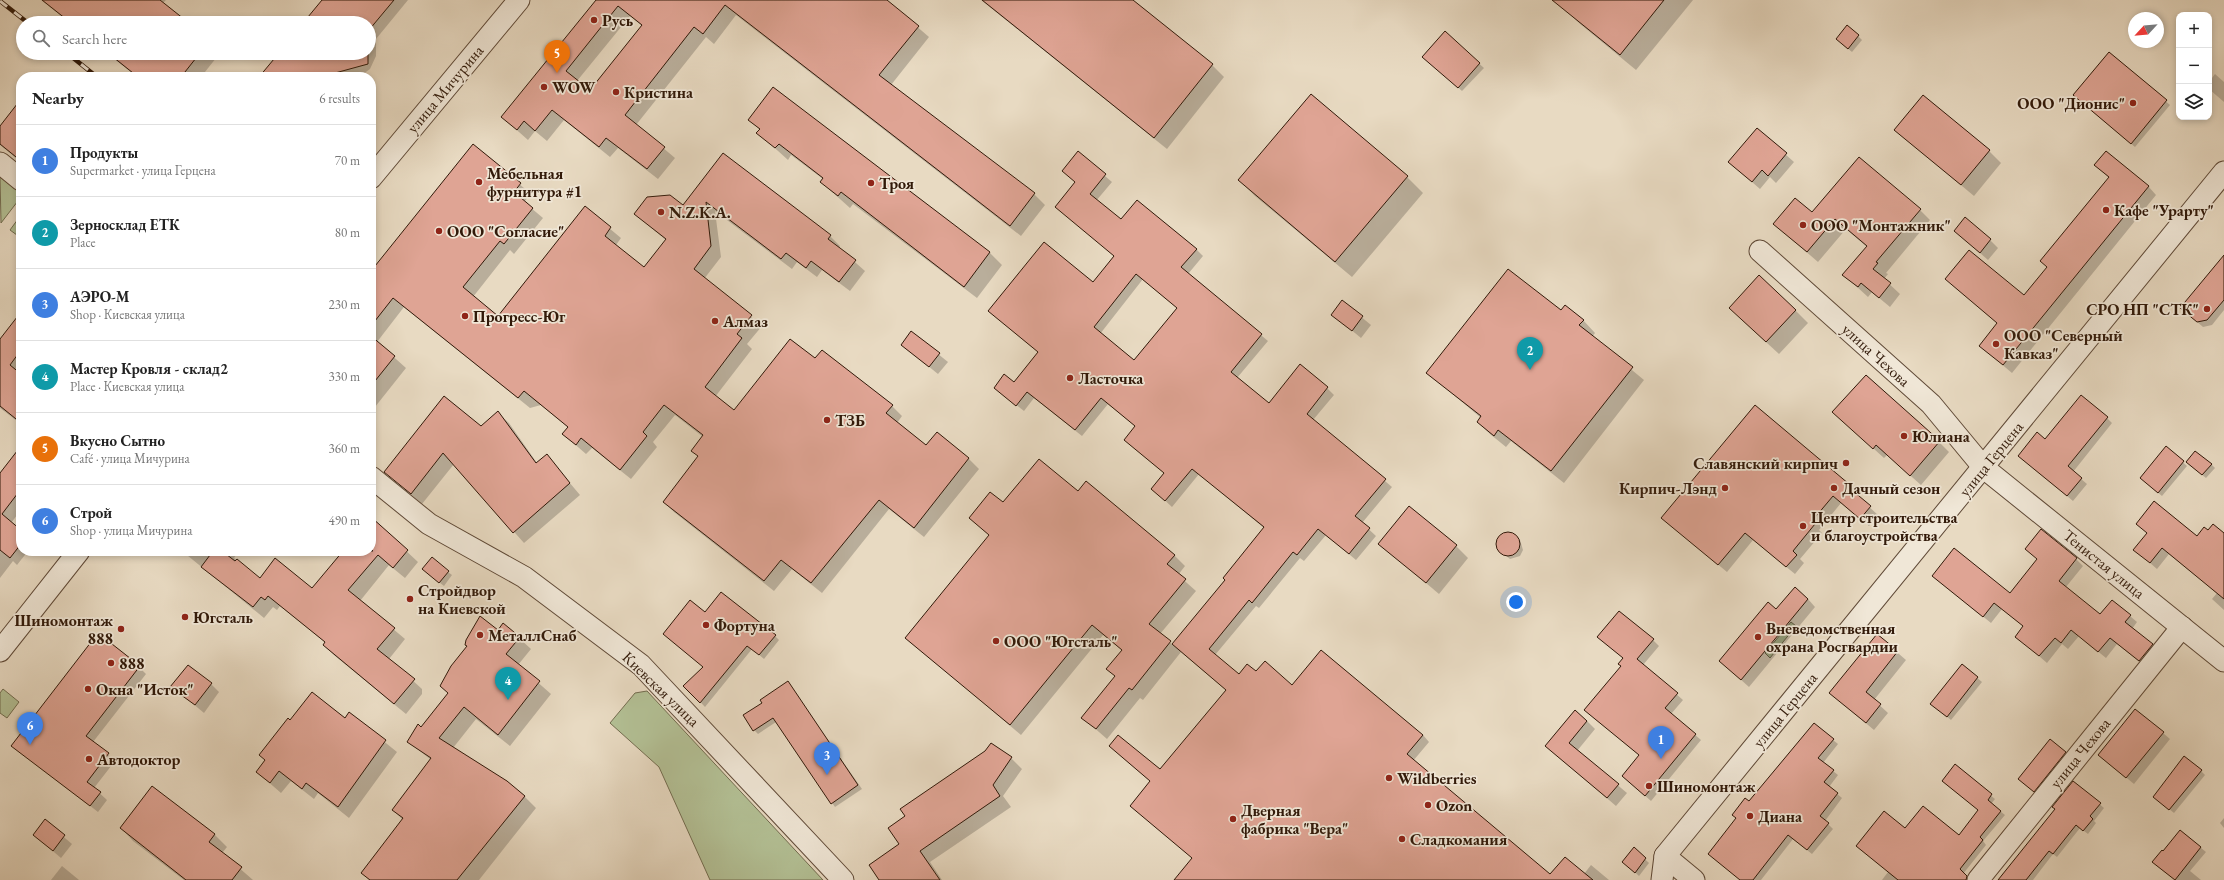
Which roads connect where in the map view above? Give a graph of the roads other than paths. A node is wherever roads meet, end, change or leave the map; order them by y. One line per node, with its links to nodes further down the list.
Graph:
1 (519, 0): 3 (street, улица Мичурина)
2 (0, 163): 5 (street)
3 (376, 172)
4 (2224, 172): 7 (street, улица Герцена)
5 (16, 176)
6 (1760, 251): 7 (street, улица Чехова)
7 (1984, 468): 10 (street, Тенистая улица); 13 (street, улица Герцена)
8 (376, 482): 14 (street, Киевская улица)
9 (75, 556): 11 (street)
10 (2182, 627): 12 (street, Тенистая улица); 17 (street, улица Чехова)
11 (0, 651)
12 (2224, 661)
13 (1664, 856): 15 (street); 16 (street)
14 (843, 880)
15 (1662, 880)
16 (1694, 880)
17 (1978, 880)

